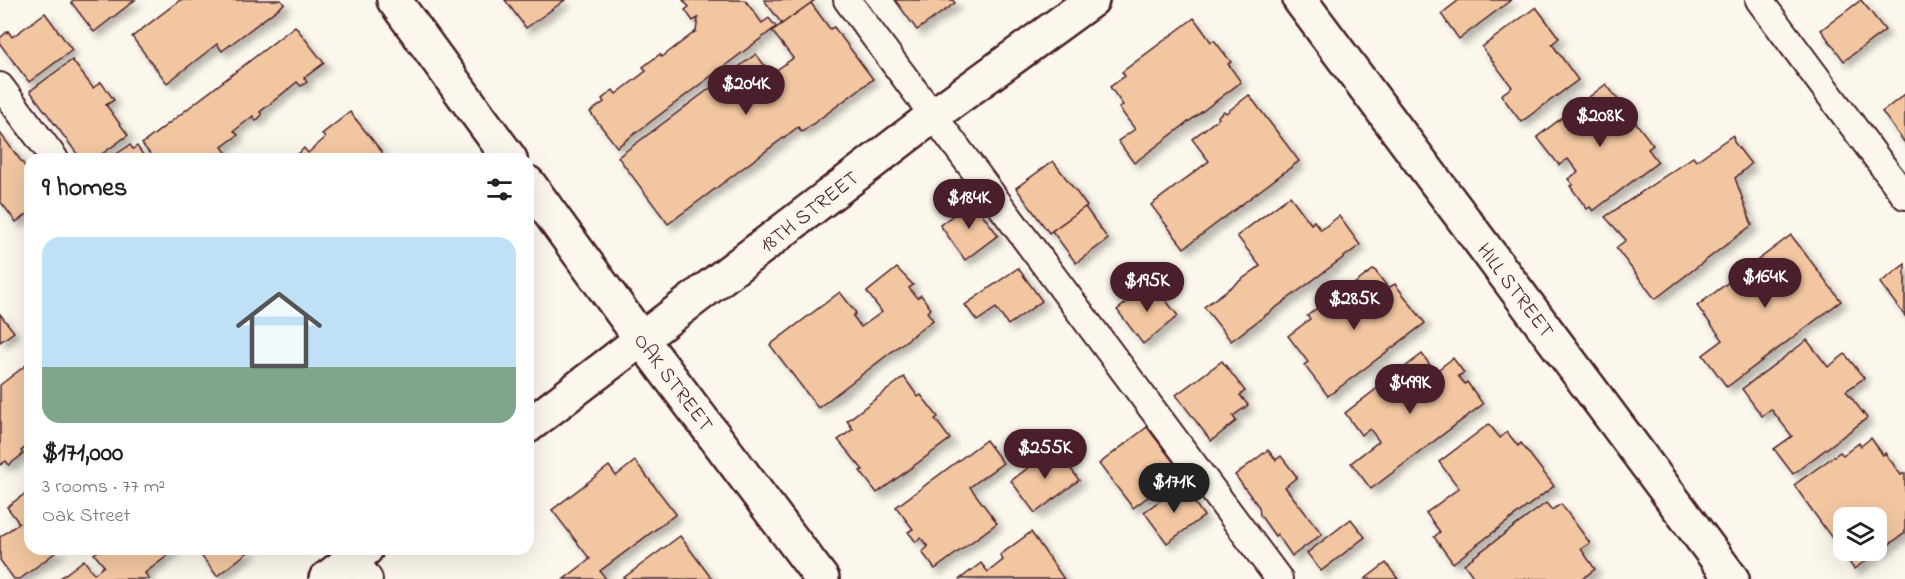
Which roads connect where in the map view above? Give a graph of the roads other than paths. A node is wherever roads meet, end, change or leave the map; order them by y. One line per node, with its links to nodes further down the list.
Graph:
1 (394, 0): 9 (street)
2 (847, 0): 7 (lane)
3 (1092, 0): 7 (street, 18TH STREET)
4 (1300, 0): 18 (street, HILL STREET)
5 (1759, 0): 11 (lane)
6 (0, 86): 8 (lane)
7 (934, 115): 12 (street, 18TH STREET); 17 (lane)
8 (50, 153)
9 (506, 153)
10 (534, 191): 12 (street, OAK STREET)
11 (1905, 196)
12 (642, 340): 13 (street, 18TH STREET); 16 (street, OAK STREET)
13 (534, 421)
14 (359, 559): 15 (street)
15 (326, 579)
16 (822, 579)
17 (1279, 579)
18 (1732, 579)

